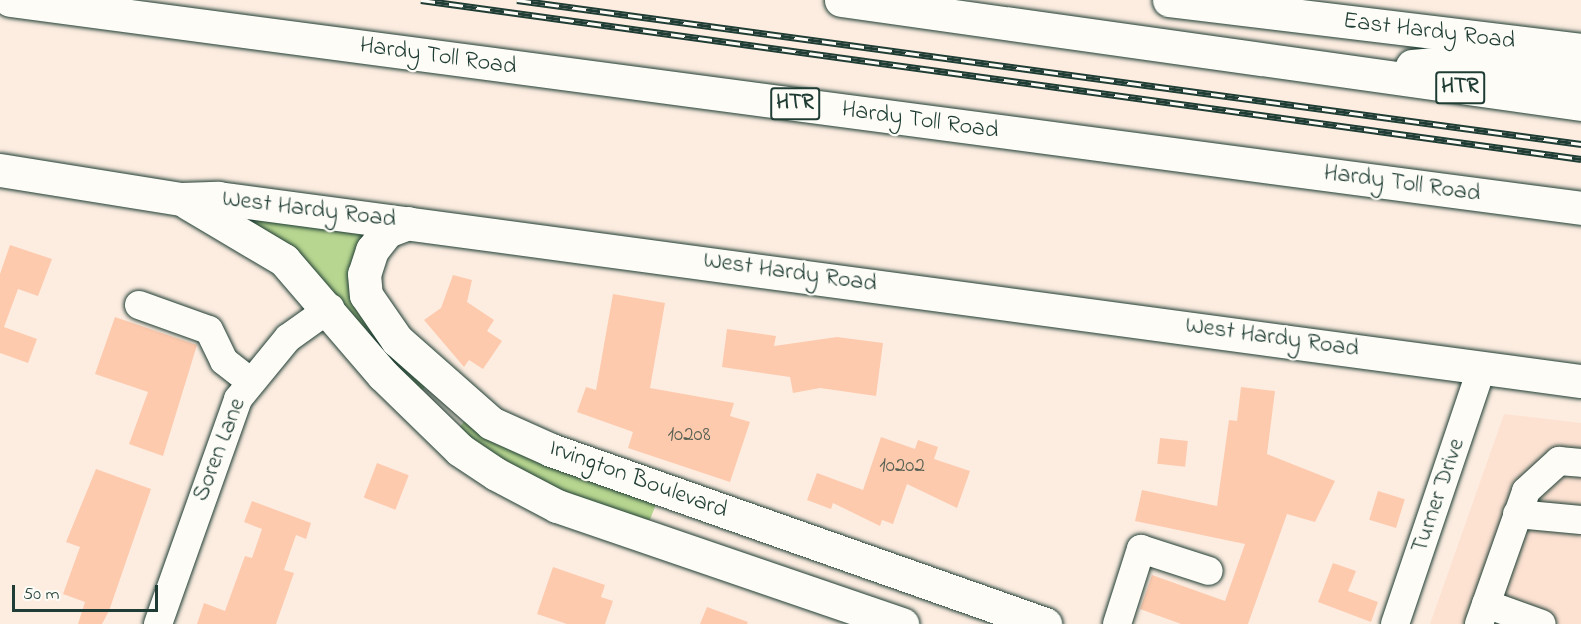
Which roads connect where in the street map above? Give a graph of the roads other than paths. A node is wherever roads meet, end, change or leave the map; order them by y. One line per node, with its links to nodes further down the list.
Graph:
1 (10, 0): 10 (main road, Hardy Toll Road / HTR)
2 (841, 0): 5 (main road, HTR)
3 (1169, 0): 4 (main road, East Hardy Road)
4 (1581, 50)
5 (1338, 71): 6 (main road); 7 (main road, HTR)
6 (1581, 75)
7 (1581, 104)
8 (0, 170): 9 (main road, West Hardy Road)
9 (181, 199): 11 (main road, West Hardy Road); 13 (main road, Irvington Boulevard)
10 (1581, 208)
11 (408, 223): 14 (main road, West Hardy Road); 17 (main road, Irvington Boulevard)
12 (139, 305): 15 (street)
13 (330, 308): 15 (street, Soren Lane); 18 (main road, Irvington Boulevard)
14 (1482, 367): 16 (main road, West Hardy Road); 30 (street, Turner Drive)
15 (250, 381): 26 (street, Soren Lane)
16 (1581, 381)
17 (458, 400): 18 (main road); 20 (main road, Irvington Boulevard)
18 (434, 426): 23 (main road, Irvington Boulevard)
19 (1581, 463): 21 (street)
20 (693, 500): 23 (main road); 28 (main road, Irvington Boulevard)
21 (1517, 514): 22 (street); 25 (street)
22 (1581, 520)
23 (678, 545): 27 (main road, Irvington Boulevard)
24 (1209, 571): 29 (street)
25 (1482, 614): 31 (street)
26 (158, 624)
27 (902, 624)
28 (1045, 624)
29 (1116, 624)
30 (1395, 624)
31 (1542, 624)

